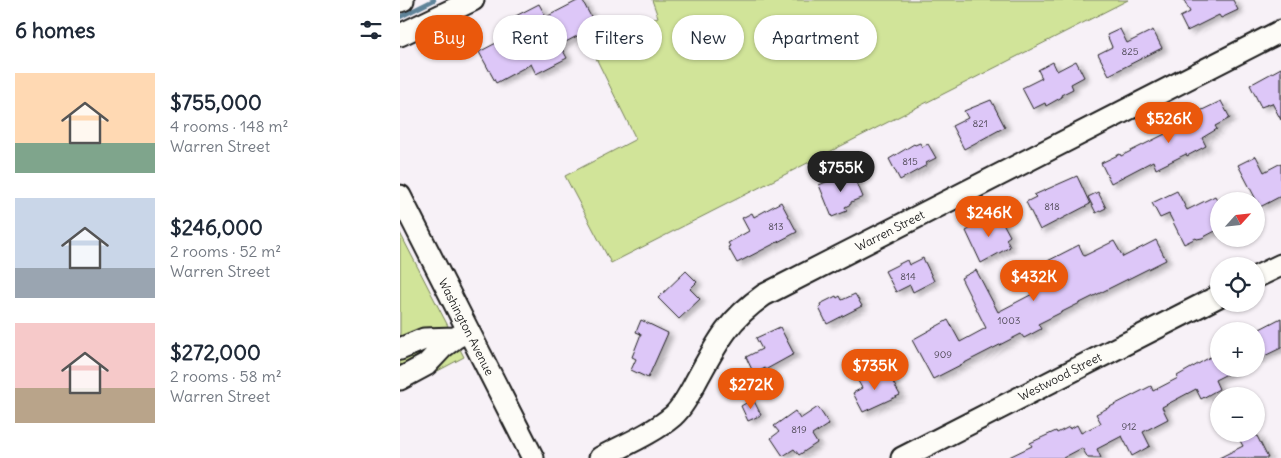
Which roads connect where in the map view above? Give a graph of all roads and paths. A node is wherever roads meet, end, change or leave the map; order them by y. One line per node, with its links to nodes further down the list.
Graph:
1 (473, 0): 3 (street)
2 (1281, 31): 12 (street, Warren Street)
3 (400, 34)
4 (400, 196): 8 (street, Washington Avenue)
5 (1281, 265): 6 (street)
6 (1265, 273)
7 (1210, 301): 13 (street, Westwood Street)
8 (462, 335): 9 (street); 10 (street); 11 (street, Washington Avenue)
9 (400, 350)
10 (400, 379)
11 (533, 458)
12 (600, 458)
13 (902, 458)

